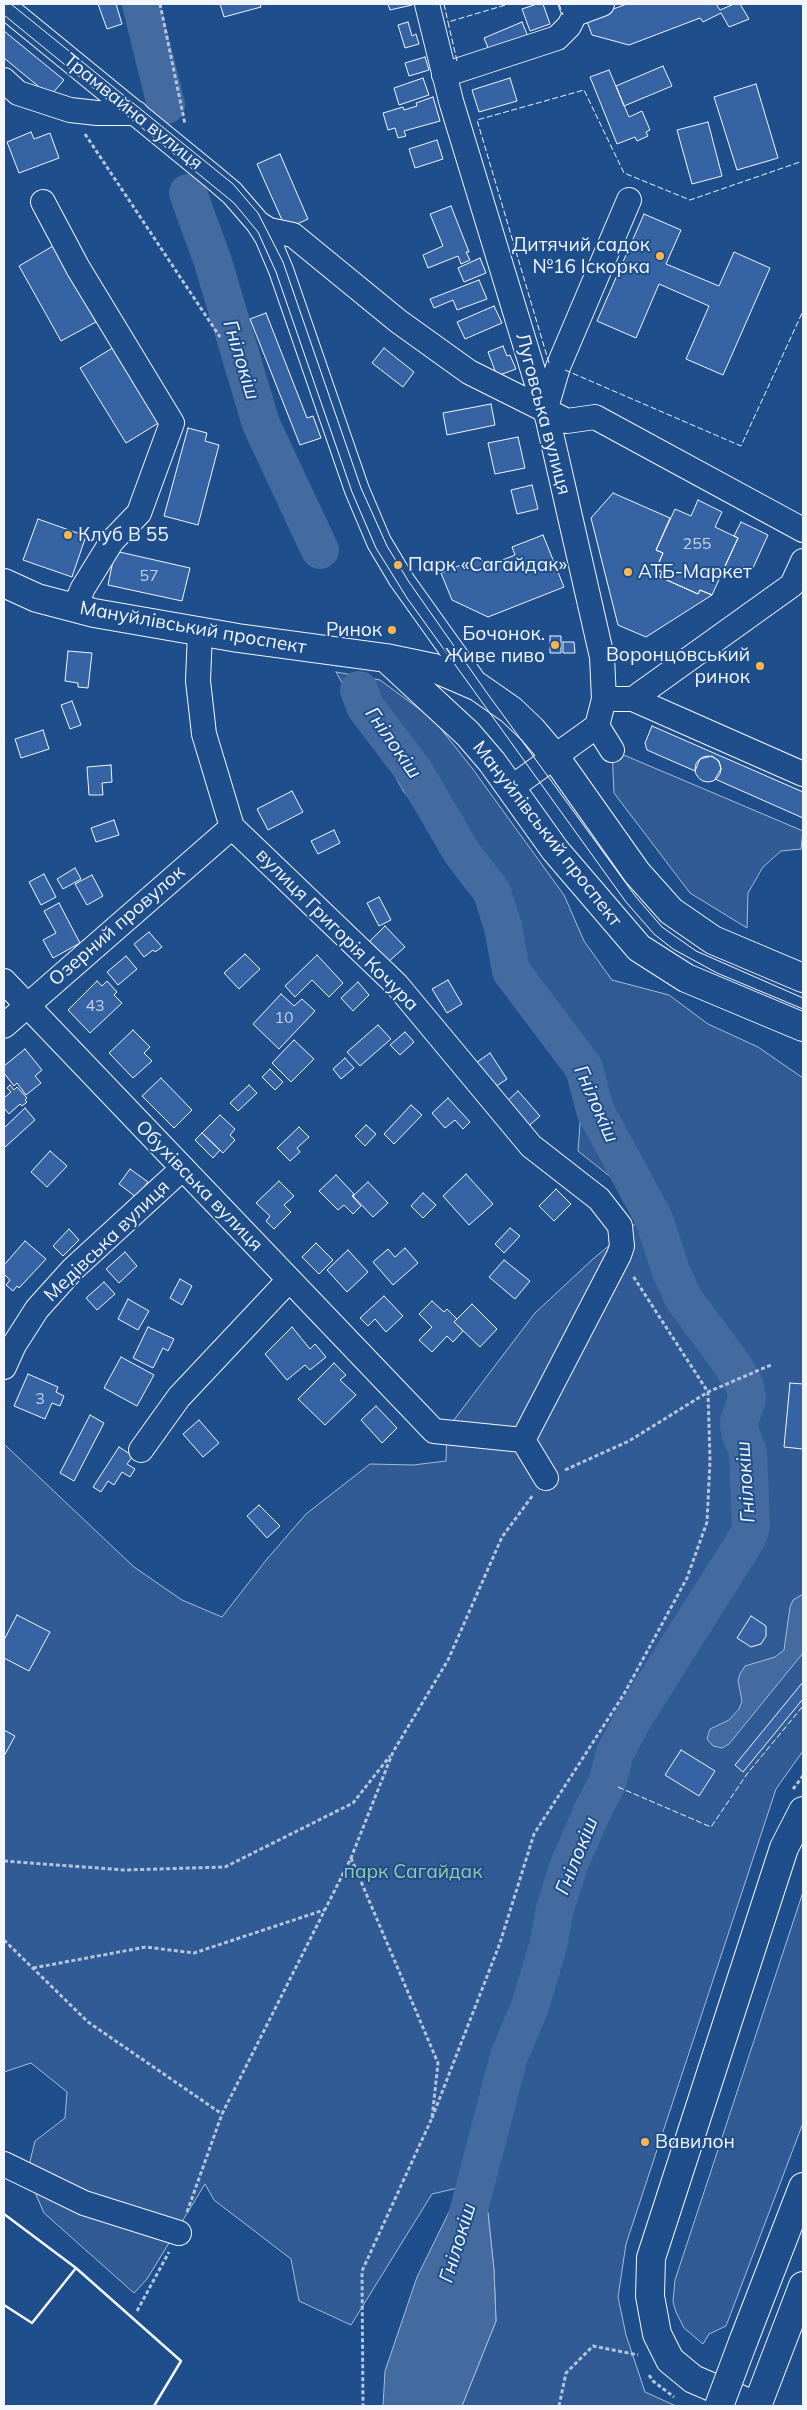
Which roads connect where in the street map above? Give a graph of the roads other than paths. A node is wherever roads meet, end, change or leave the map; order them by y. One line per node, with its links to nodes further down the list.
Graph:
1 (427, 4): 5 (street, Луговська вулиця)
2 (602, 4): 4 (street)
3 (4, 6): 7 (street, Трамвайна вулиця)
4 (573, 9): 5 (street)
5 (444, 75): 11 (street, Луговська вулиця)
6 (4, 80): 7 (street)
7 (136, 114): 10 (street, Трамвайна вулиця)
8 (628, 200): 11 (street)
9 (43, 202): 15 (street)
10 (258, 222): 11 (street); 18 (street)
11 (545, 411): 12 (street); 19 (street, Луговська вулиця)
12 (803, 530)
13 (803, 562): 20 (street)
14 (4, 583): 15 (main road, Мануйлівський проспект)
15 (74, 608): 16 (main road, Мануйлівський проспект)
16 (200, 632): 17 (main road, Мануйлівський проспект); 26 (street, вулиця Григорія Кочура)
17 (386, 658): 18 (main road, Мануйлівський проспект); 25 (main road, Мануйлівський проспект)
18 (478, 687): 23 (main road, Мануйлівський проспект)
19 (604, 699): 20 (street); 21 (street, Луговська вулиця)
20 (632, 699): 24 (street)
21 (598, 726): 22 (street); 23 (street)
22 (612, 750)
23 (555, 757): 25 (street); 27 (main road, Мануйлівський проспект)
24 (803, 774)
25 (511, 788): 29 (main road, Мануйлівський проспект)
26 (232, 826): 30 (street, Озерний провулок); 38 (street, вулиця Григорія Кочура)
27 (803, 978)
28 (4, 981): 30 (street, Обухівська вулиця)
29 (736, 1001): 33 (main road, Мануйлівський проспект); 34 (main road)
30 (26, 1004): 31 (street); 32 (street, Озерний провулок); 35 (street, Обухівська вулиця)
31 (4, 1013)
32 (4, 1026)
33 (803, 1027)
34 (803, 1047)
35 (183, 1168): 36 (street, Обухівська вулиця); 37 (street, Медівська вулиця)
36 (290, 1280): 38 (street, Обухівська вулиця); 39 (street)
37 (4, 1367)
38 (523, 1440): 40 (street)
39 (141, 1450)
40 (546, 1478)
41 (803, 1811): 42 (main road)
42 (794, 1841): 48 (main road)
43 (4, 2164): 45 (street)
44 (803, 2187): 47 (main road, bridge)
45 (179, 2233)
46 (803, 2286): 48 (main road)
47 (719, 2406)
48 (757, 2406)

